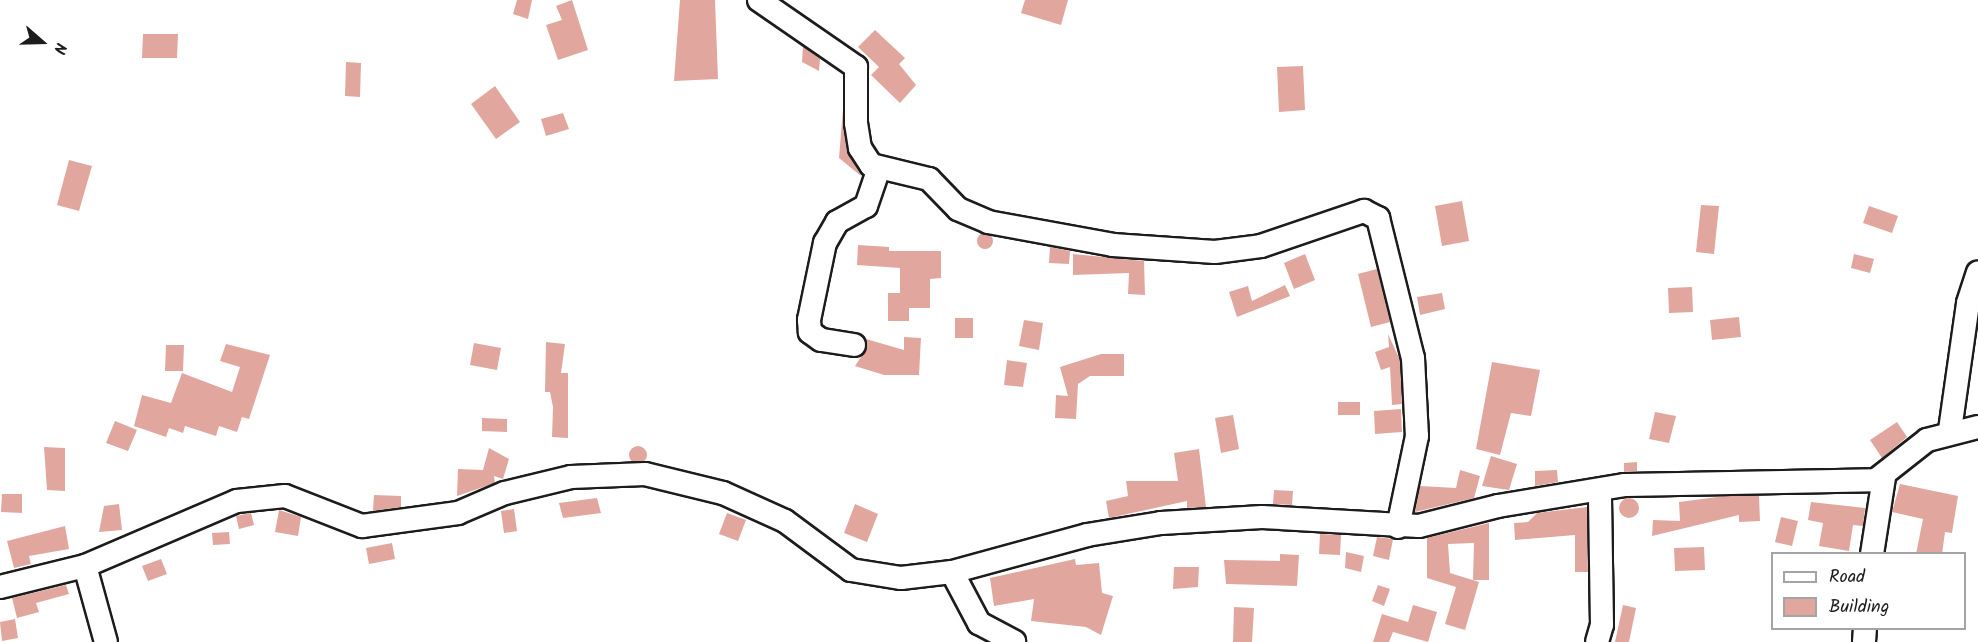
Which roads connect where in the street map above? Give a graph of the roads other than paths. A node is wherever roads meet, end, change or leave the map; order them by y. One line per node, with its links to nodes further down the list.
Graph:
1 (759, 0): 2 (street)
2 (879, 168): 4 (street); 9 (street)
3 (1978, 273): 6 (street)
4 (854, 345)
5 (1978, 427): 6 (street)
6 (1950, 430): 7 (street)
7 (1884, 477): 8 (street); 10 (street)
8 (1600, 491): 9 (street); 16 (street)
9 (1398, 527): 12 (street)
10 (1872, 552)
11 (85, 566): 12 (street); 13 (street); 14 (street)
12 (952, 572): 15 (street)
13 (0, 587)
14 (106, 642)
15 (1014, 642)
16 (1597, 642)

